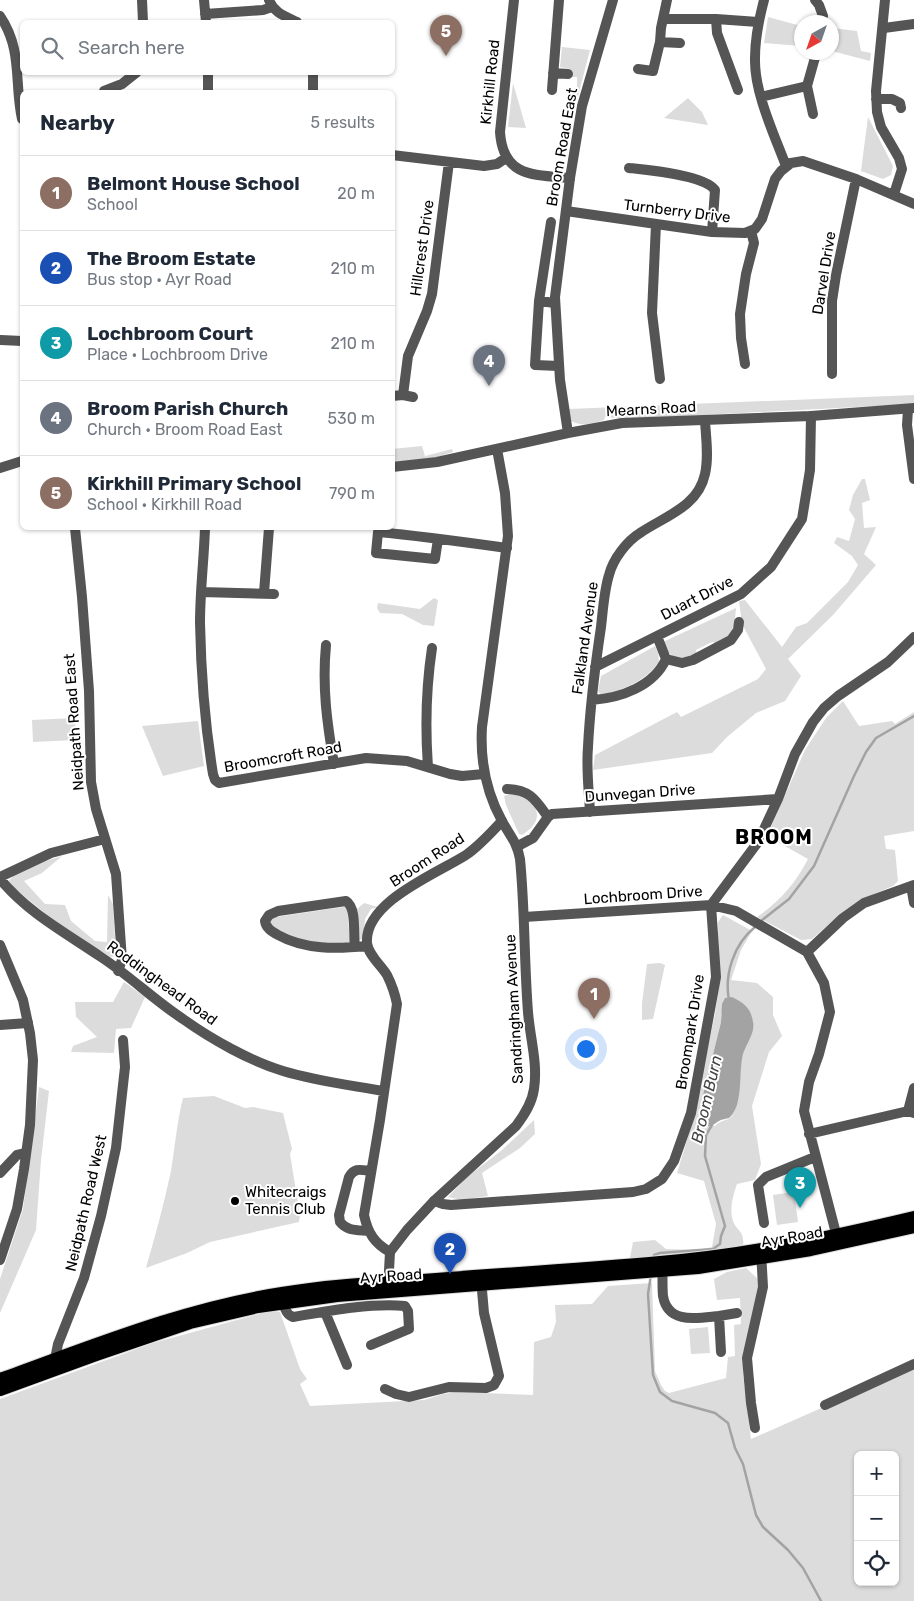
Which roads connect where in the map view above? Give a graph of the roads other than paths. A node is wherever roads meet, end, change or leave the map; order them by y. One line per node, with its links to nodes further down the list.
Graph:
1 (142, 0): 16 (street)
2 (204, 0): 13 (street)
3 (514, 0): 42 (street, Kirkhill Road)
4 (559, 0): 25 (street)
5 (613, 0): 46 (street, Broom Road East)
6 (667, 0): 14 (street)
7 (764, 0): 18 (street)
8 (886, 0): 20 (street)
9 (820, 2): 11 (street)
10 (270, 4): 13 (street); 17 (street)
11 (822, 15)
12 (0, 16): 38 (street)
13 (206, 18)
14 (663, 19): 15 (street); 21 (street)
15 (716, 19): 18 (street); 35 (street)
16 (143, 20)
17 (293, 20)
18 (758, 22): 36 (street)
19 (914, 24): 20 (street)
20 (884, 28): 37 (street)
21 (660, 42): 22 (street); 24 (street)
22 (680, 43)
23 (814, 60): 30 (street)
24 (638, 70)
25 (553, 72): 26 (street); 34 (street)
26 (568, 74)
27 (132, 75): 31 (street)
28 (208, 75): 32 (street)
29 (313, 75): 33 (street)
30 (806, 86): 36 (street); 40 (street)
31 (111, 90)
32 (208, 90)
33 (314, 90)
34 (552, 90)
35 (738, 90)
36 (761, 97): 44 (street)
37 (876, 99): 39 (street); 48 (street)
38 (20, 100)
39 (902, 108)
40 (813, 114)
41 (395, 155): 43 (street)
42 (506, 158): 43 (street); 46 (street)
43 (449, 162): 63 (street, Hillcrest Drive)
44 (786, 166): 47 (street); 53 (street, Turnberry Drive)
45 (629, 168): 54 (street)
46 (570, 178): 50 (street, Broom Road East)
47 (856, 179): 48 (street); 61 (street, Darvel Drive)
48 (894, 194): 49 (street)
49 (914, 204)
50 (566, 211): 52 (street, Turnberry Drive); 56 (street, Broom Road East)
51 (551, 222): 55 (street, Broom Road East)
52 (656, 224): 54 (street, Turnberry Drive); 62 (street)
53 (751, 231): 54 (street, Turnberry Drive); 59 (street)
54 (712, 232)
55 (539, 301): 56 (street); 60 (street, Broom Road East)
56 (555, 303): 60 (street, Broom Road East)
57 (1, 340): 58 (street)
58 (20, 341)
59 (745, 364)
60 (559, 366): 67 (street, Broom Road East)
61 (832, 374)
62 (660, 378)
63 (403, 396)
64 (911, 409): 65 (street, Mearns Road); 72 (street)
65 (810, 416): 66 (street, Mearns Road); 80 (street, Duart Drive)
66 (705, 421): 67 (street, Mearns Road); 85 (street, Falkland Avenue)
67 (568, 433): 68 (street, Mearns Road)
68 (497, 449): 70 (street, Mearns Road); 77 (street)
69 (20, 462): 71 (street)
70 (395, 467)
71 (0, 468)
72 (914, 480)
73 (75, 530): 95 (street, Neidpath Road East)
74 (205, 530): 78 (street, Broomcroft Road)
75 (269, 530): 78 (street)
76 (438, 539): 76 (street); 77 (street)
77 (507, 548): 89 (street)
78 (202, 592): 87 (street, Broomcroft Road)
79 (739, 622): 84 (street)
80 (657, 636): 84 (street); 85 (street, Duart Drive)
81 (914, 637): 91 (street)
82 (326, 645): 87 (street)
83 (432, 648): 88 (street)
84 (666, 659): 86 (street)
85 (595, 667): 86 (street, Falkland Avenue)
86 (592, 700): 92 (street, Falkland Avenue)
87 (334, 764): 88 (street, Broomcroft Road)
88 (428, 767): 89 (street, Broomcroft Road)
89 (484, 774): 94 (street)
90 (507, 790): 93 (street)
91 (778, 799): 92 (street, Dunvegan Drive); 100 (street)
92 (590, 812): 93 (street, Dunvegan Drive)
93 (548, 817): 96 (street)
94 (502, 821): 96 (street, Sandringham Avenue); 103 (street, Broom Road)
95 (105, 839): 97 (street); 106 (street, Neidpath Road East)
96 (518, 846): 101 (street, Sandringham Avenue)
97 (0, 878): 106 (street, Roddinghead Road)
98 (912, 886): 99 (street); 105 (street)
99 (914, 903)
100 (711, 906): 101 (street, Lochbroom Drive); 105 (street, Lochbroom Drive); 118 (street, Broompark Drive)
101 (524, 917): 118 (street, Sandringham Avenue)
102 (0, 945): 107 (street)
103 (367, 946): 104 (street); 111 (street)
104 (355, 947): 104 (street)
105 (807, 952): 113 (street)
106 (118, 971): 111 (street, Roddinghead Road)
107 (28, 1024): 108 (street); 114 (street)
108 (0, 1025)
109 (124, 1040): 136 (street, Neidpath Road West)
110 (914, 1088): 112 (street)
111 (383, 1092): 116 (street)
112 (911, 1112): 113 (street)
113 (809, 1134): 115 (street)
114 (26, 1153): 117 (street); 126 (street)
115 (815, 1157): 120 (street); 123 (street)
116 (371, 1171): 122 (street); 122 (street)
117 (0, 1173)
118 (434, 1201): 124 (street, Sandringham Avenue)
119 (914, 1217): 123 (main road, Ayr Road)
120 (764, 1223)
121 (914, 1227): 123 (main road, Ayr Road)
122 (368, 1231): 124 (street)
123 (838, 1240): 125 (main road, Ayr Road)
124 (390, 1252): 129 (street)
125 (762, 1255): 127 (main road, Ayr Road); 142 (street)
126 (0, 1260)
127 (662, 1267): 128 (main road, Ayr Road); 133 (street)
128 (480, 1280): 129 (main road, Ayr Road); 140 (street)
129 (388, 1287): 130 (main road, Ayr Road)
130 (283, 1298): 131 (street); 136 (main road, Ayr Road)
131 (325, 1312): 134 (street); 138 (street)
132 (737, 1313): 133 (street)
133 (719, 1316): 135 (street)
134 (371, 1345)
135 (721, 1352)
136 (57, 1364): 139 (main road, Ayr Road)
137 (914, 1364): 141 (street)
138 (347, 1365)
139 (2, 1384)
140 (385, 1389)
141 (824, 1405)
142 (755, 1428)

